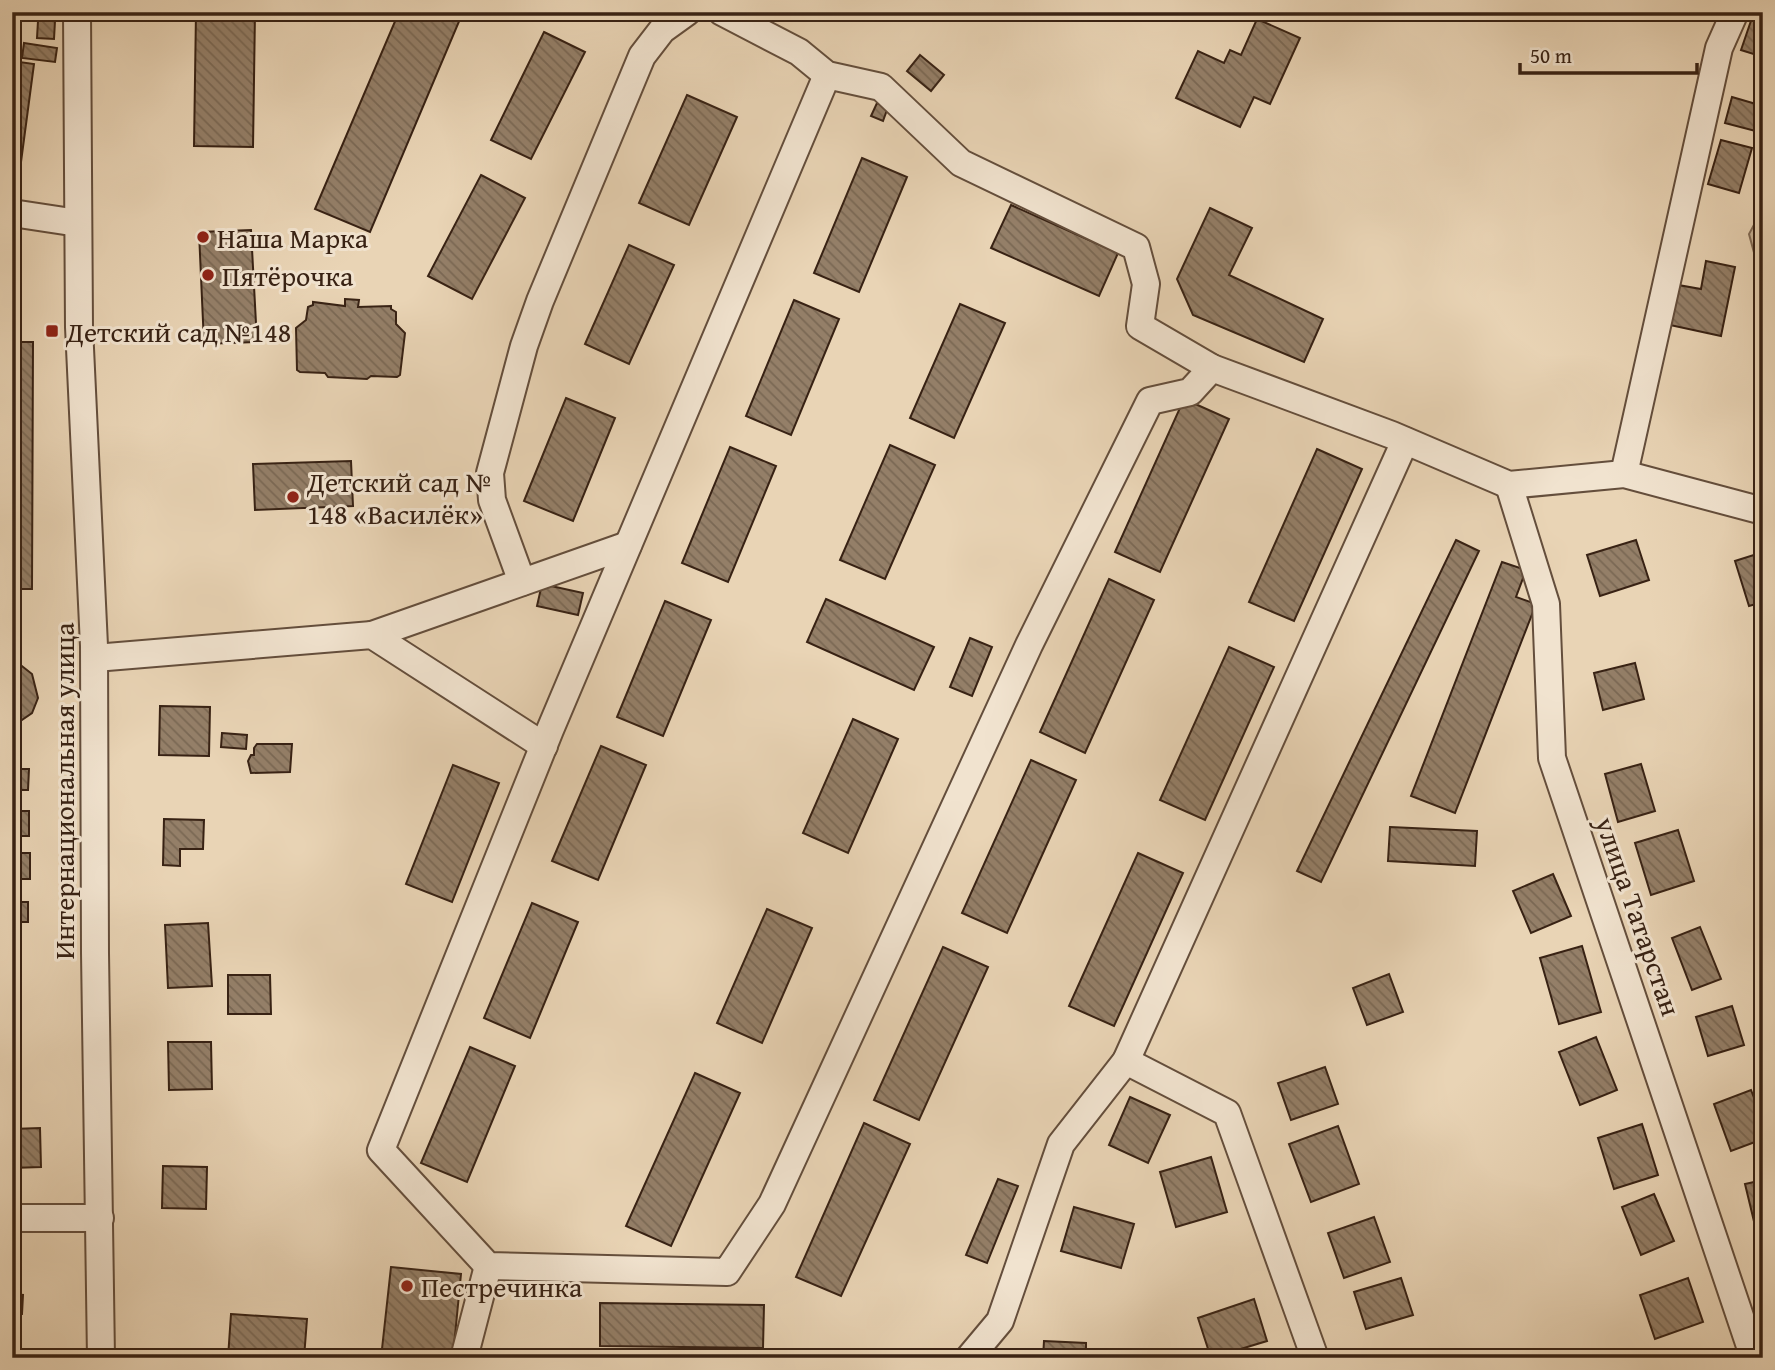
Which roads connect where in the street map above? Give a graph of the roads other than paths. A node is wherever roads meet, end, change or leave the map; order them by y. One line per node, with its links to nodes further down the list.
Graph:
1 (77, 12): 7 (street, Интернациональная улица)
2 (687, 12): 14 (street)
3 (722, 12): 5 (street)
4 (1735, 12): 10 (street)
5 (827, 75): 8 (street); 13 (street)
6 (12, 213): 7 (street)
7 (78, 223): 16 (street, Интернациональная улица)
8 (1212, 368): 9 (street); 21 (street)
9 (1405, 441): 11 (street); 18 (street)
10 (1624, 474): 11 (street); 12 (street)
11 (1509, 485): 26 (street, улица Татарстан)
12 (1763, 511)
13 (628, 545): 14 (street); 17 (street)
14 (522, 582): 15 (street)
15 (372, 635): 16 (street); 17 (street)
16 (95, 658): 19 (street, Интернациональная улица)
17 (544, 746): 21 (street)
18 (1126, 1061): 24 (street); 25 (street)
19 (100, 1218): 20 (street); 22 (street, Интернациональная улица)
20 (12, 1219)
21 (488, 1266): 23 (street)
22 (101, 1358)
23 (464, 1358)
24 (969, 1358)
25 (1315, 1358)
26 (1755, 1358)

